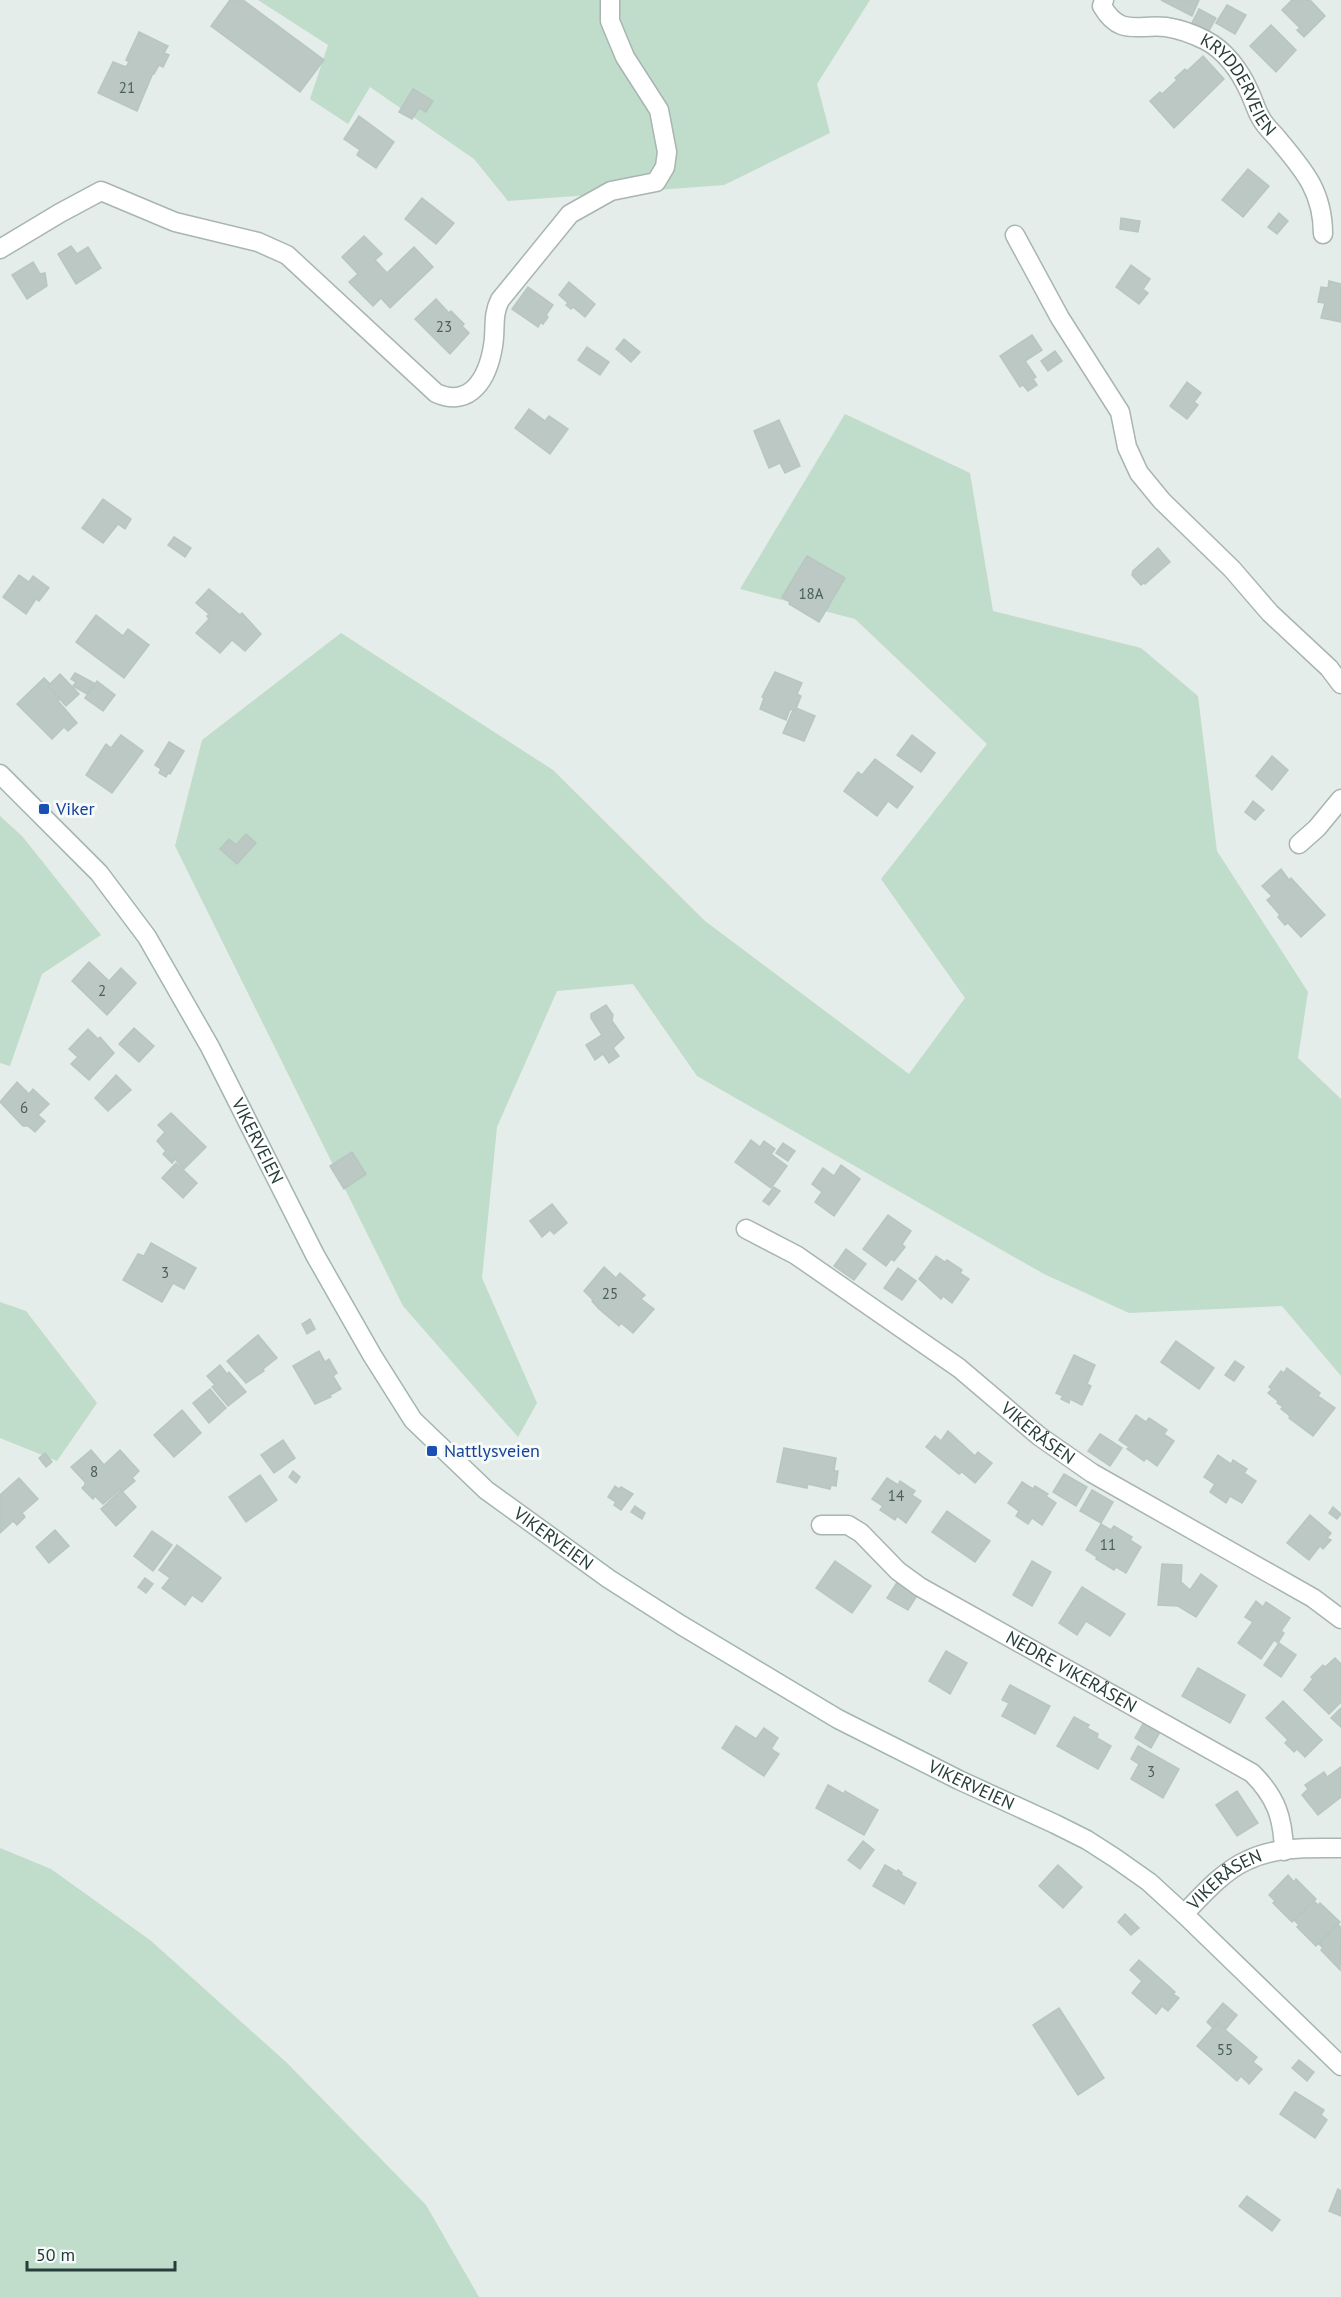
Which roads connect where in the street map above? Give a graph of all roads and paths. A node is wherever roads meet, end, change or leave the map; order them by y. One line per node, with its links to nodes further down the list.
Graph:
1 (610, 0): 5 (street)
2 (1104, 0): 3 (street, KRYDDERVEIEN)
3 (1323, 234)
4 (1016, 235): 6 (street)
5 (0, 249)
6 (1341, 684)
7 (0, 774): 15 (street, VIKERVEIEN)
8 (1341, 799): 9 (street)
9 (1299, 844)
10 (746, 1228): 12 (street, VIKERÅSEN)
11 (821, 1525): 14 (street, NEDRE VIKERÅSEN)
12 (1341, 1619)
13 (1341, 1848): 14 (street, VIKERÅSEN)
14 (1284, 1851): 15 (street, VIKERÅSEN)
15 (1184, 1914): 16 (street, VIKERVEIEN)
16 (1341, 2066)

